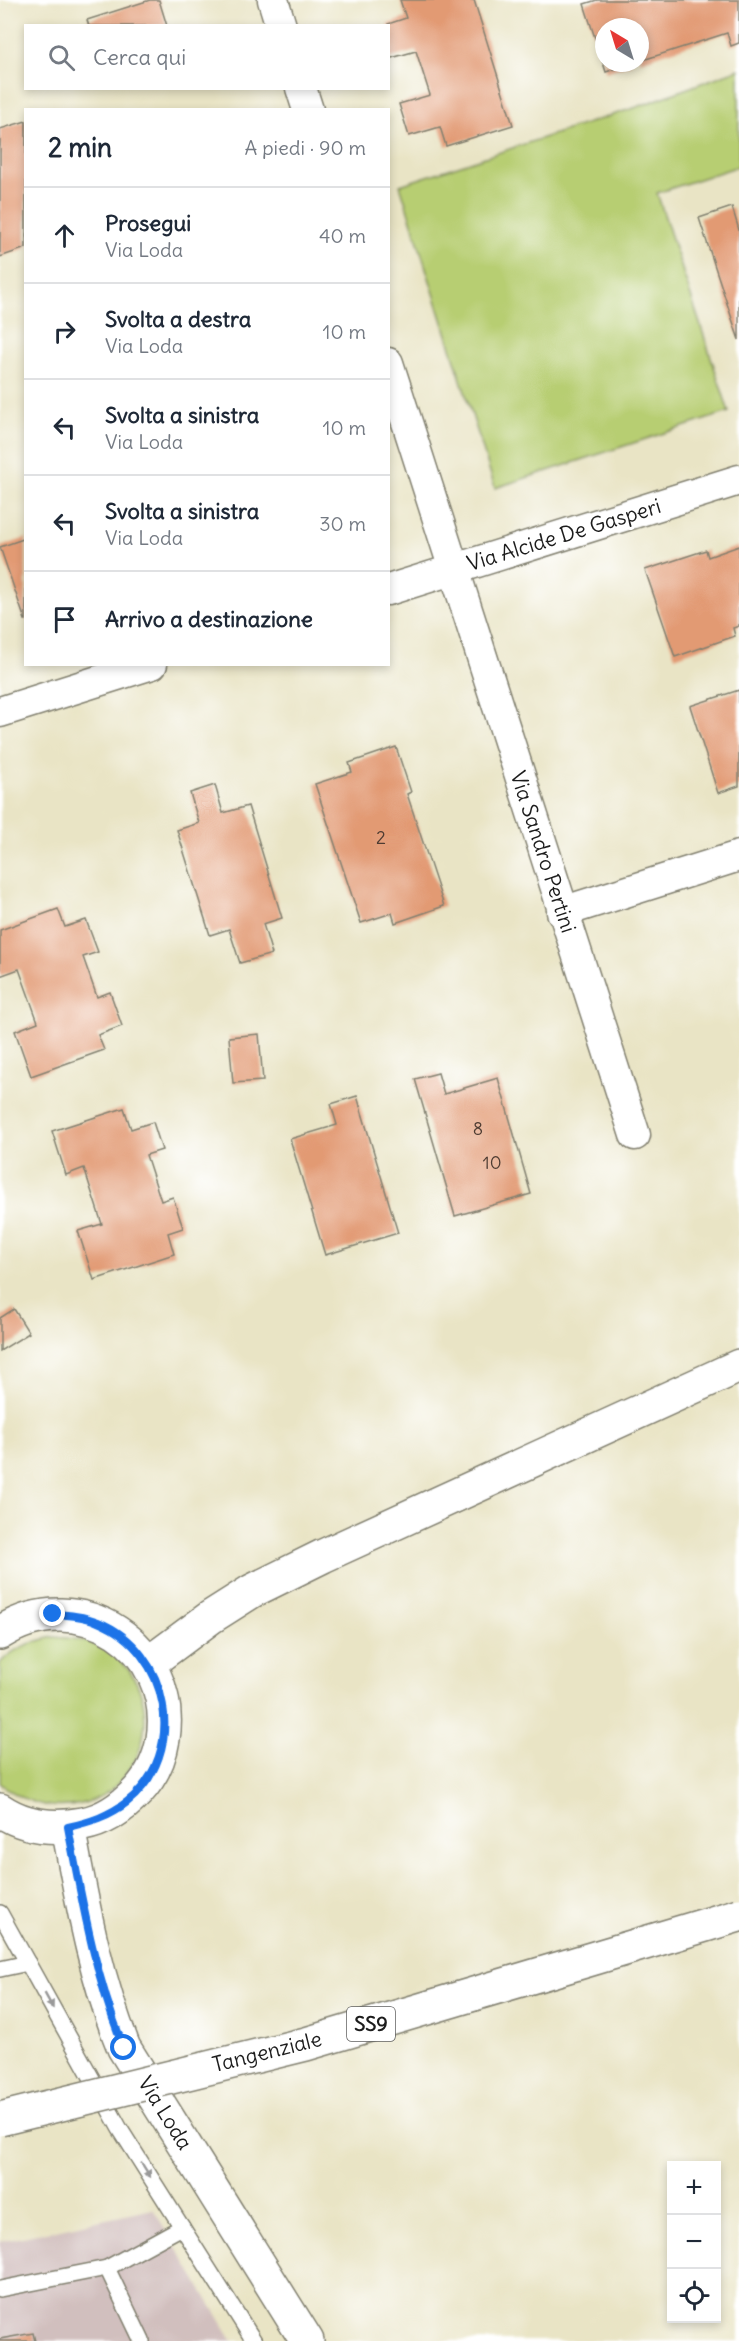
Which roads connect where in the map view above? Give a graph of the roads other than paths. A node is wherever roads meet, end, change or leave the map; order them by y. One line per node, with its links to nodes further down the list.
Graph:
1 (273, 0): 2 (street)
2 (280, 24)
3 (302, 90): 4 (street)
4 (307, 108)
5 (390, 369): 7 (street, Via Sandro Pertini)
6 (739, 480): 7 (street, Via Alcide De Gasperi)
7 (454, 569): 8 (street, Via Alcide De Gasperi); 12 (street, Via Sandro Pertini)
8 (390, 589)
9 (146, 666): 10 (street)
10 (0, 712)
11 (739, 856): 12 (street)
12 (562, 912): 13 (street, Via Sandro Pertini)
13 (635, 1135)
14 (739, 1365): 16 (main road)
15 (0, 1633): 16 (main road)
16 (149, 1664): 18 (main road)
17 (0, 1810): 18 (main road)
18 (68, 1827): 29 (main road, Via Loda)
19 (0, 1913): 21 (lane)
20 (739, 1915): 23 (main road, Tangenziale / SS9, bridge)
21 (28, 1963): 22 (lane); 24 (lane, one-way to 24)
22 (0, 1969)
23 (0, 2119)
24 (182, 2227): 25 (lane); 28 (lane)
25 (107, 2268): 26 (lane); 27 (lane)
26 (0, 2289)
27 (142, 2341)
28 (254, 2341)
29 (307, 2341)

